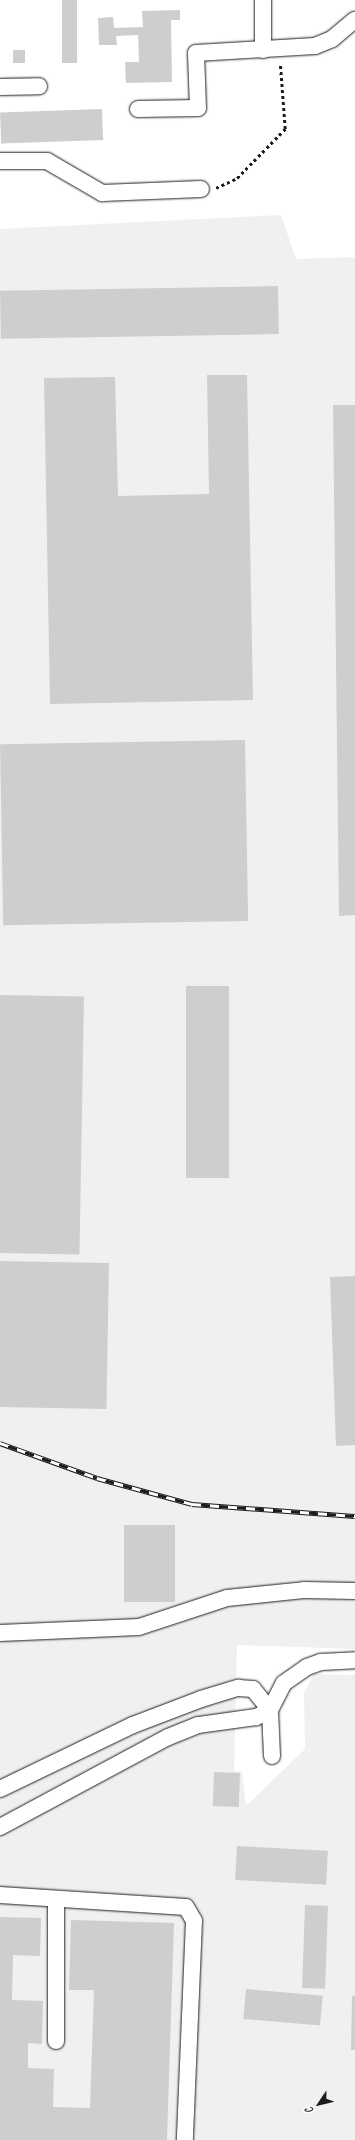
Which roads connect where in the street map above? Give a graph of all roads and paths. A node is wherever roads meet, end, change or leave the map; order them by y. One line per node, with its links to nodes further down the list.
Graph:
1 (263, 0): 4 (street)
2 (355, 20): 3 (street)
3 (280, 50): 4 (street); 9 (path)
4 (257, 51): 7 (street)
5 (38, 86): 6 (street)
6 (0, 87)
7 (138, 108)
8 (0, 162): 9 (street)
9 (201, 189)
10 (355, 1592): 11 (street)
11 (0, 1633)
12 (355, 1660): 13 (street)
13 (270, 1710): 14 (street); 15 (street); 16 (street)
14 (272, 1756)
15 (0, 1789)
16 (0, 1827)
17 (0, 1895): 18 (street)
18 (56, 1899): 19 (street); 20 (street)
19 (56, 2040)
20 (184, 2140)

